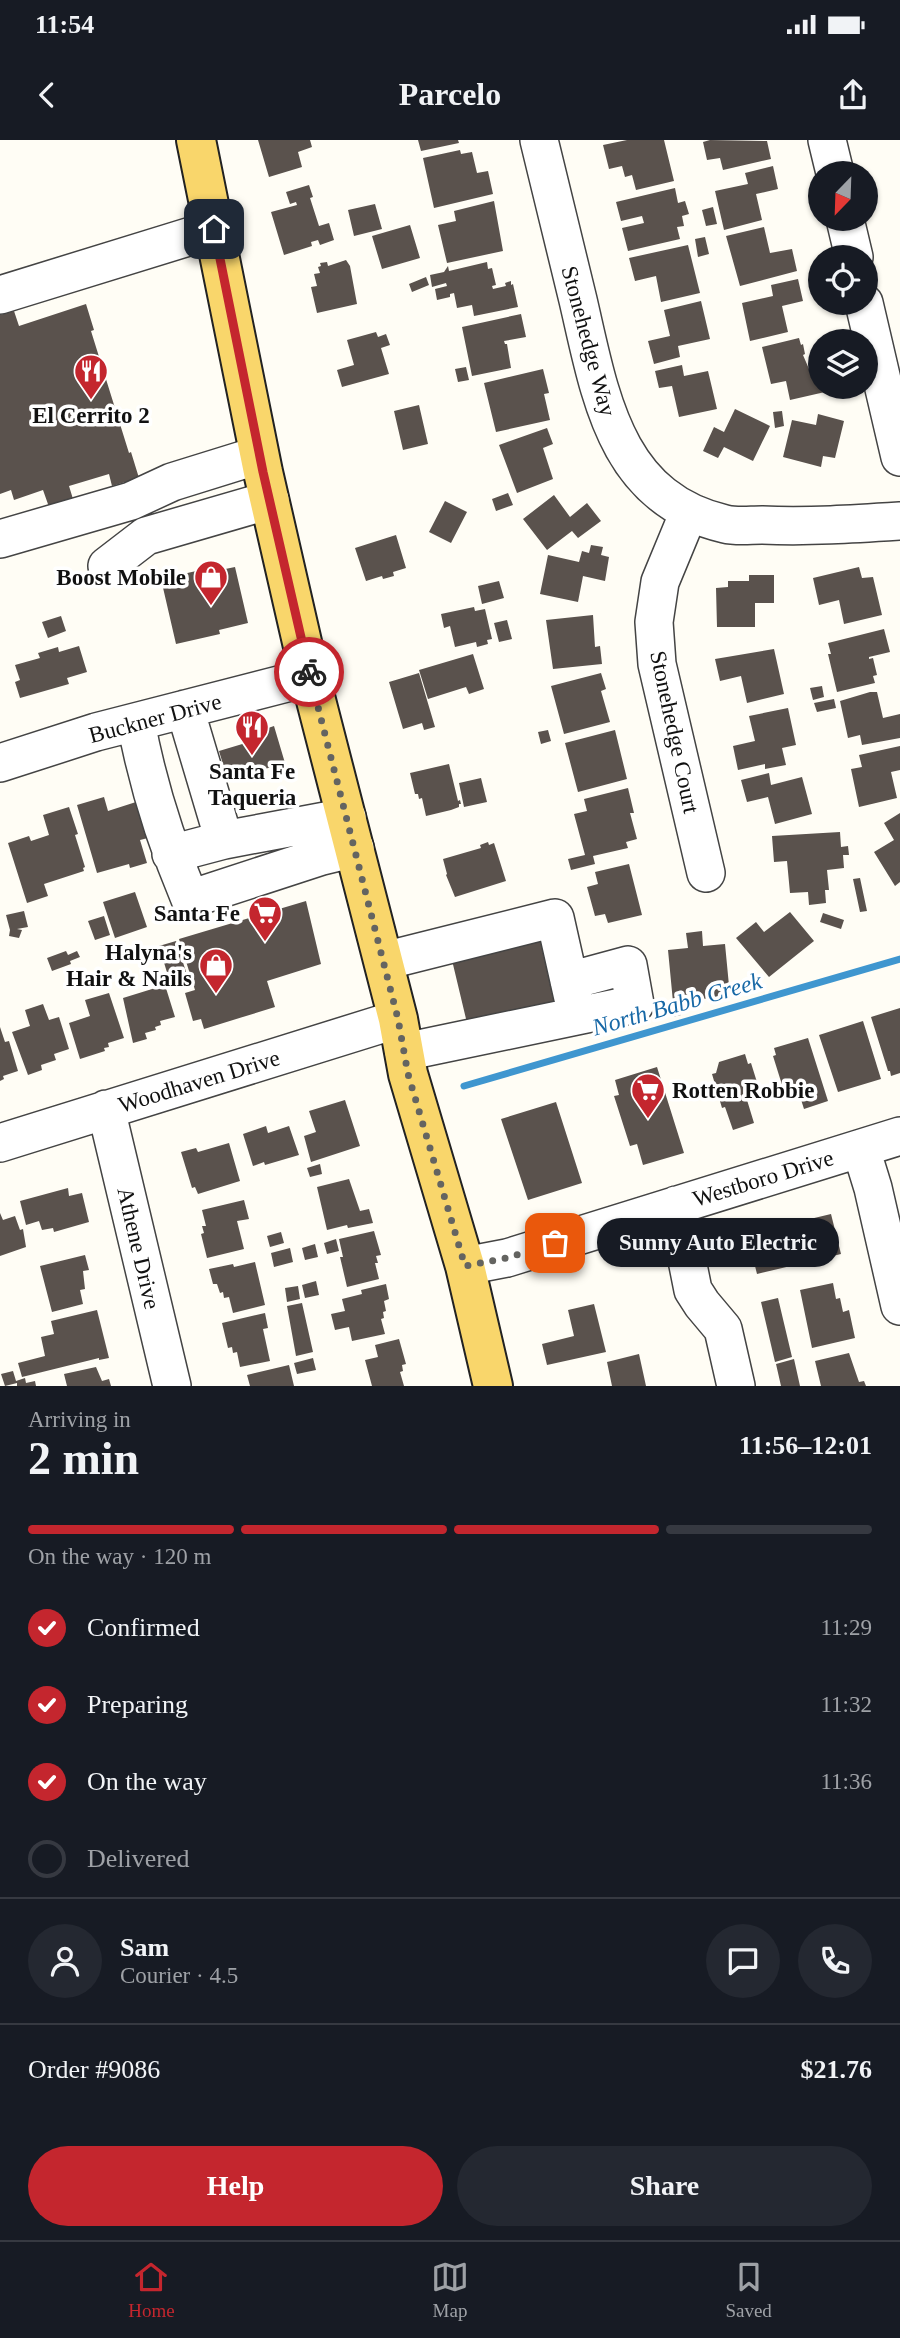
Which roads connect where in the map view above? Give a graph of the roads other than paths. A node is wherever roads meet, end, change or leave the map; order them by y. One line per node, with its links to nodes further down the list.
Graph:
1 (196, 140): 5 (main road)
2 (539, 140): 11 (street, Stonehedge Way)
3 (827, 140): 4 (street)
4 (832, 161)
5 (214, 229): 6 (street); 8 (main road)
6 (0, 295)
7 (867, 315): 9 (street)
8 (260, 455): 10 (main road); 13 (street)
9 (900, 457)
10 (270, 500): 14 (street); 15 (main road)
11 (689, 512): 12 (street, Stonehedge Way); 22 (street, Stonehedge Court)
12 (900, 521)
13 (0, 539)
14 (107, 566)
15 (310, 677): 16 (street, Buckner Drive); 19 (main road)
16 (185, 709): 17 (street, Buckner Drive); 20 (street)
17 (136, 722): 18 (street, Buckner Drive); 21 (street)
18 (0, 763)
19 (351, 832): 20 (street); 21 (street); 23 (main road)
20 (224, 840): 21 (street)
21 (171, 854)
22 (706, 873)
23 (384, 961): 24 (street); 26 (main road)
24 (569, 981): 25 (street); 25 (street, Woodhaven Drive)
25 (577, 1016): 26 (street, Woodhaven Drive)
26 (401, 1036): 27 (street, Woodhaven Drive); 32 (main road)
27 (106, 1110): 29 (street, Woodhaven Drive); 34 (street, Athene Drive)
28 (900, 1136): 30 (street, Westboro Drive)
29 (0, 1143)
30 (861, 1149): 31 (street, Westboro Drive); 33 (street)
31 (676, 1206): 32 (street, Westboro Drive); 36 (street)
32 (465, 1266): 35 (main road)
33 (900, 1306)
34 (172, 1386)
35 (493, 1386)
36 (736, 1386)

